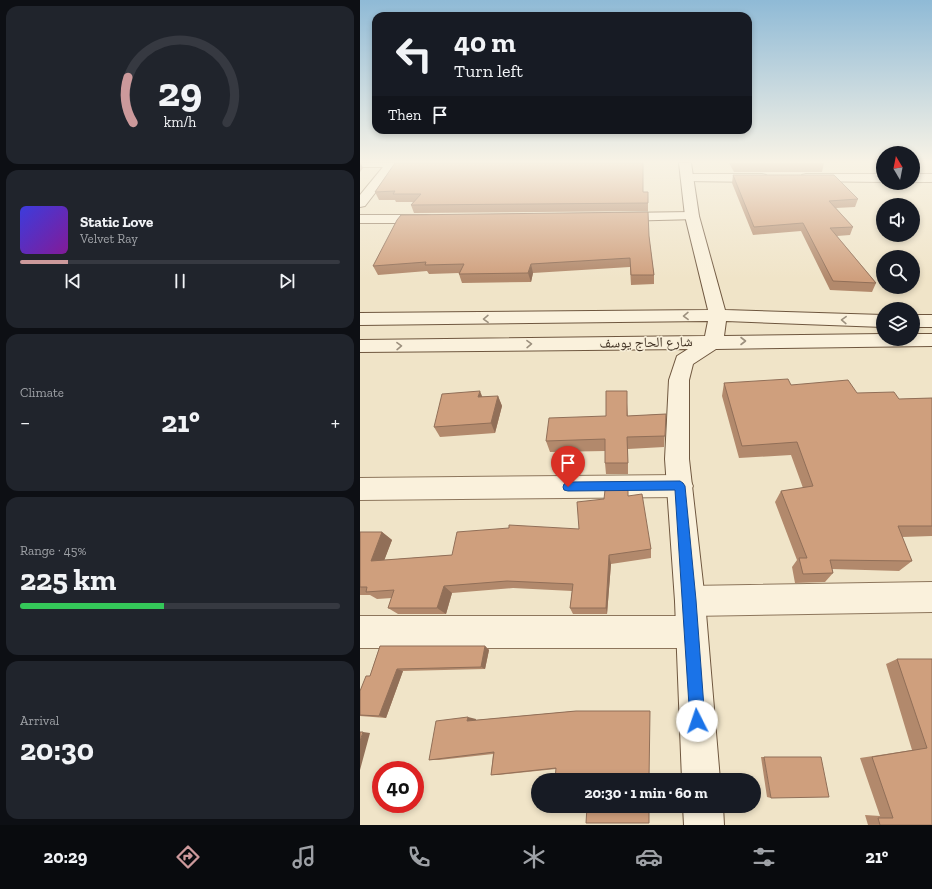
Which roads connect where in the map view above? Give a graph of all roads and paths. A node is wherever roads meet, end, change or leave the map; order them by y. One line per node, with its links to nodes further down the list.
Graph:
1 (690, 202): 2 (street)
2 (692, 216): 3 (street); 10 (street)
3 (605, 217)
4 (439, 218): 5 (street)
5 (360, 219)
6 (360, 319): 10 (street, شارع الحاج يوسف, one-way to 6)
7 (876, 321): 10 (street, شارع الحاج يوسف, one-way to 10)
8 (920, 321): 9 (street)
9 (932, 321)
10 (716, 328): 11 (street, شارع الحاج يوسف, one-way to 11); 12 (street, شارع الحاج يوسف, one-way to 10); 13 (street)
11 (932, 340)
12 (360, 346)
13 (680, 486): 14 (street); 16 (street)
14 (360, 489)
15 (932, 597): 16 (street)
16 (690, 600): 18 (street)
17 (360, 632): 18 (street)
18 (691, 632): 19 (street)
19 (701, 773)
20 (703, 813): 21 (street)
21 (704, 825)

